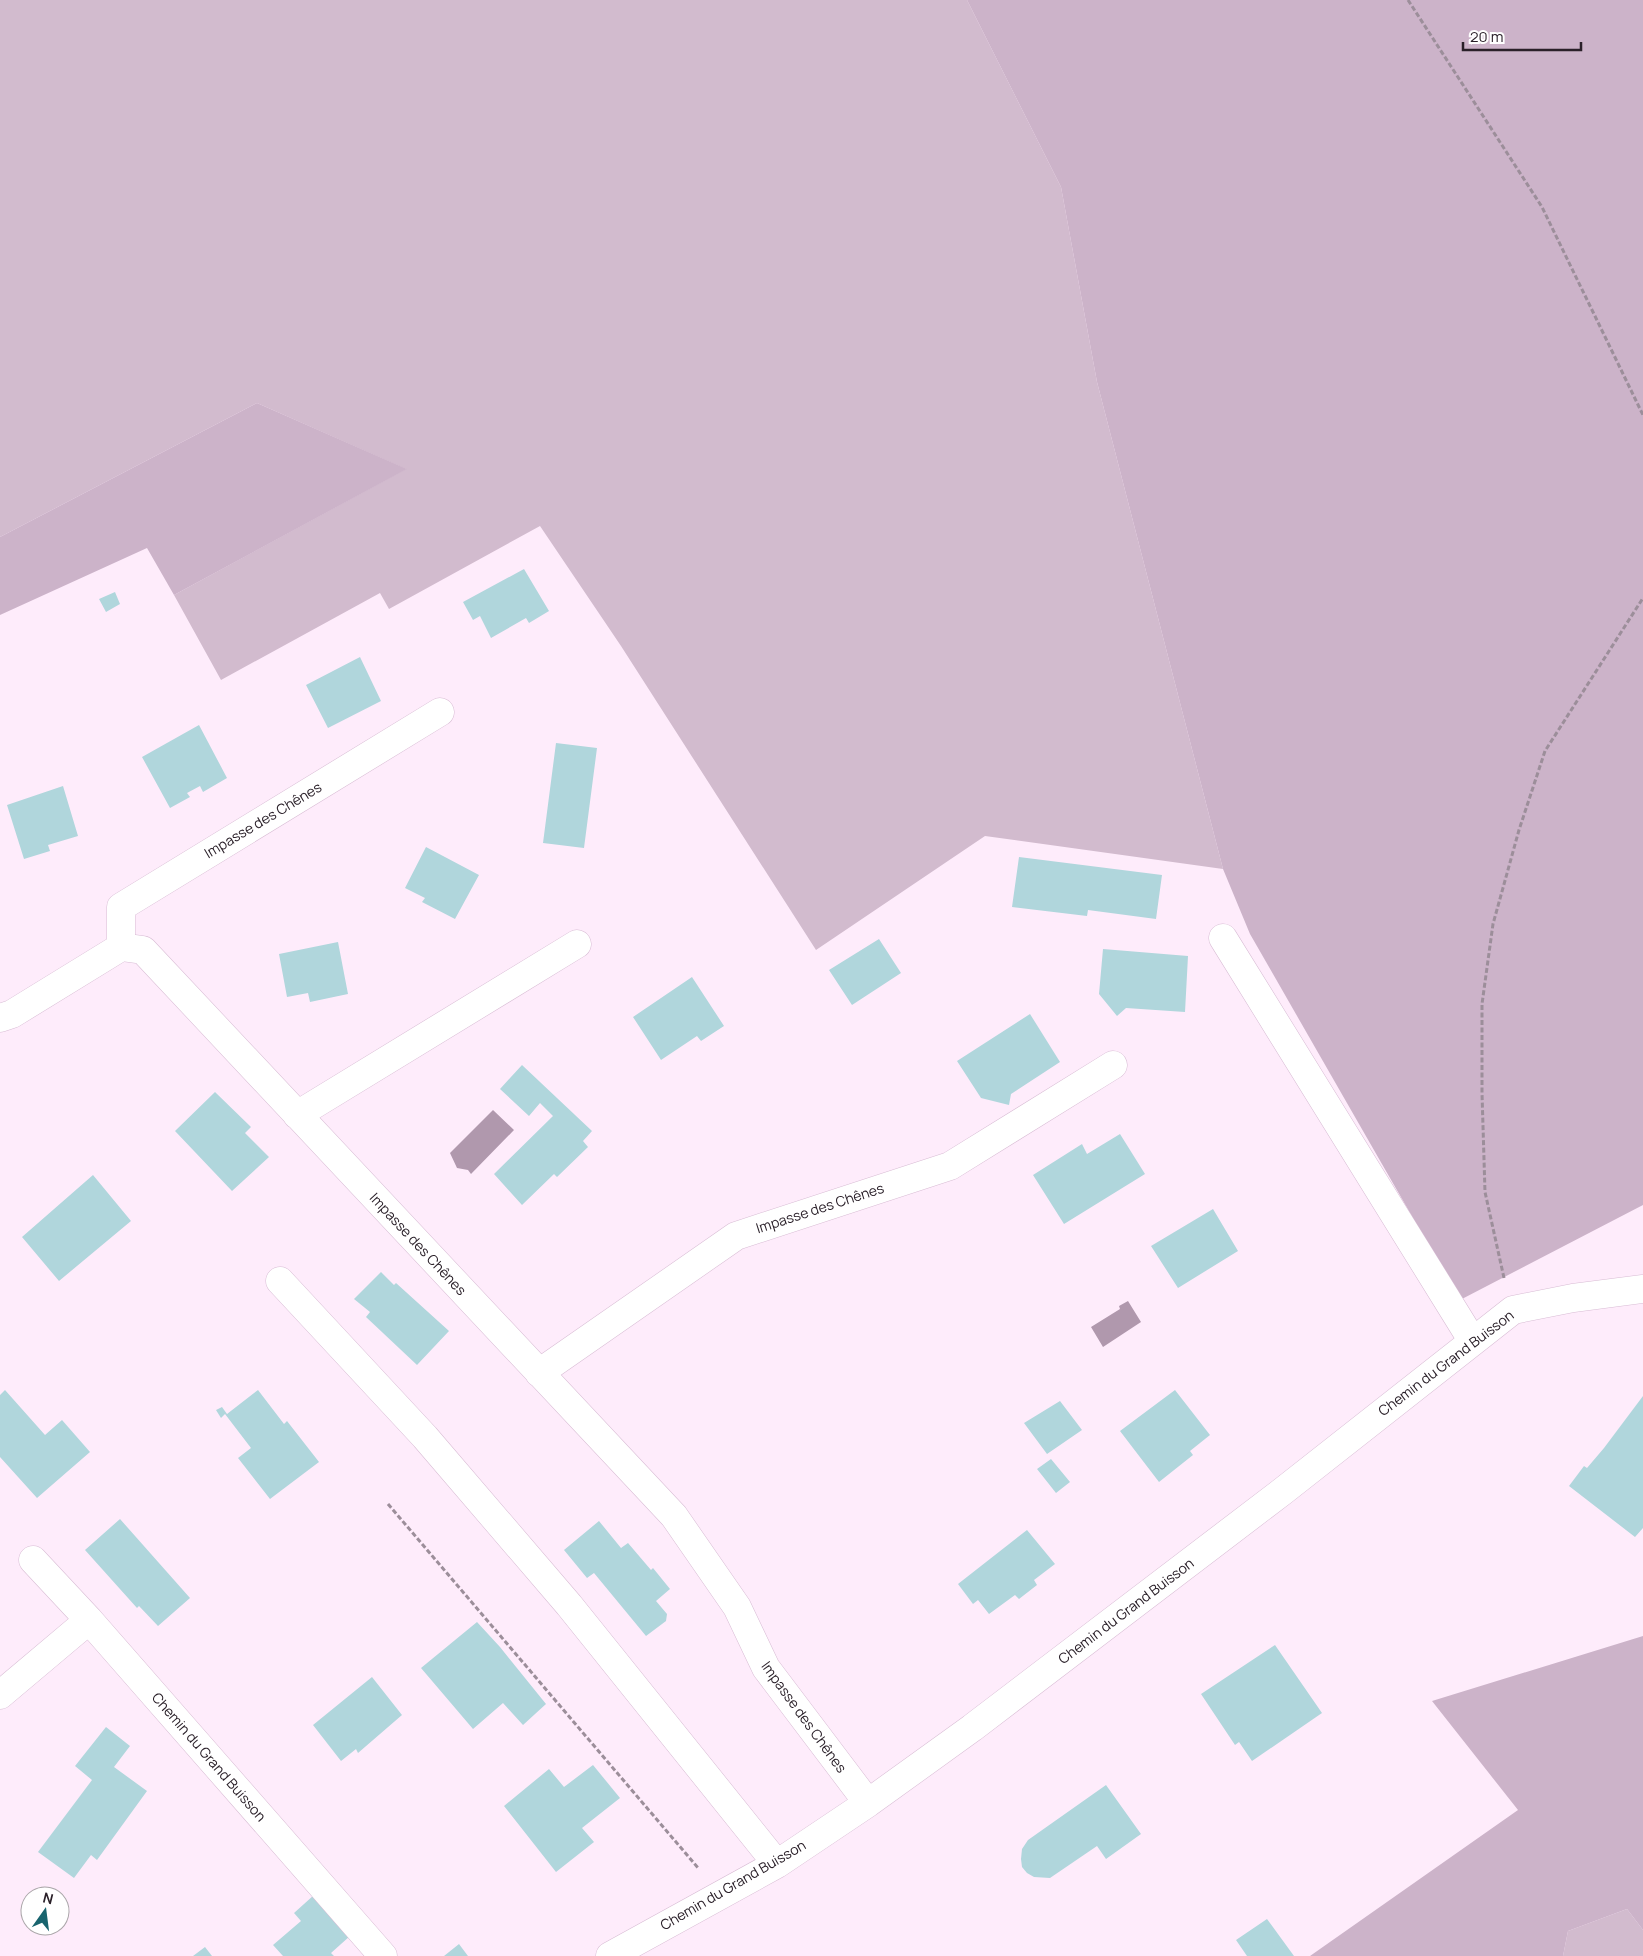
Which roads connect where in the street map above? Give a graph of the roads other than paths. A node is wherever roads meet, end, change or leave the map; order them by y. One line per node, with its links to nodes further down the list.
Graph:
1 (440, 712): 4 (street, Impasse des Chênes)
2 (1223, 938): 10 (street)
3 (577, 944): 7 (street)
4 (121, 947): 5 (street); 7 (street, Impasse des Chênes)
5 (0, 1018)
6 (1112, 1065): 11 (street, Impasse des Chênes)
7 (297, 1115): 11 (street, Impasse des Chênes)
8 (280, 1281): 16 (street)
9 (1643, 1289): 10 (street, Chemin du Grand Buisson)
10 (1472, 1340): 15 (street, Chemin du Grand Buisson)
11 (539, 1373): 15 (street, Impasse des Chênes)
12 (33, 1560): 13 (street, Chemin du Grand Buisson)
13 (89, 1620): 14 (street); 17 (street, Chemin du Grand Buisson)
14 (0, 1696)
15 (868, 1803): 16 (street, Chemin du Grand Buisson)
16 (776, 1864): 18 (street, Chemin du Grand Buisson)
17 (383, 1956)
18 (610, 1956)

